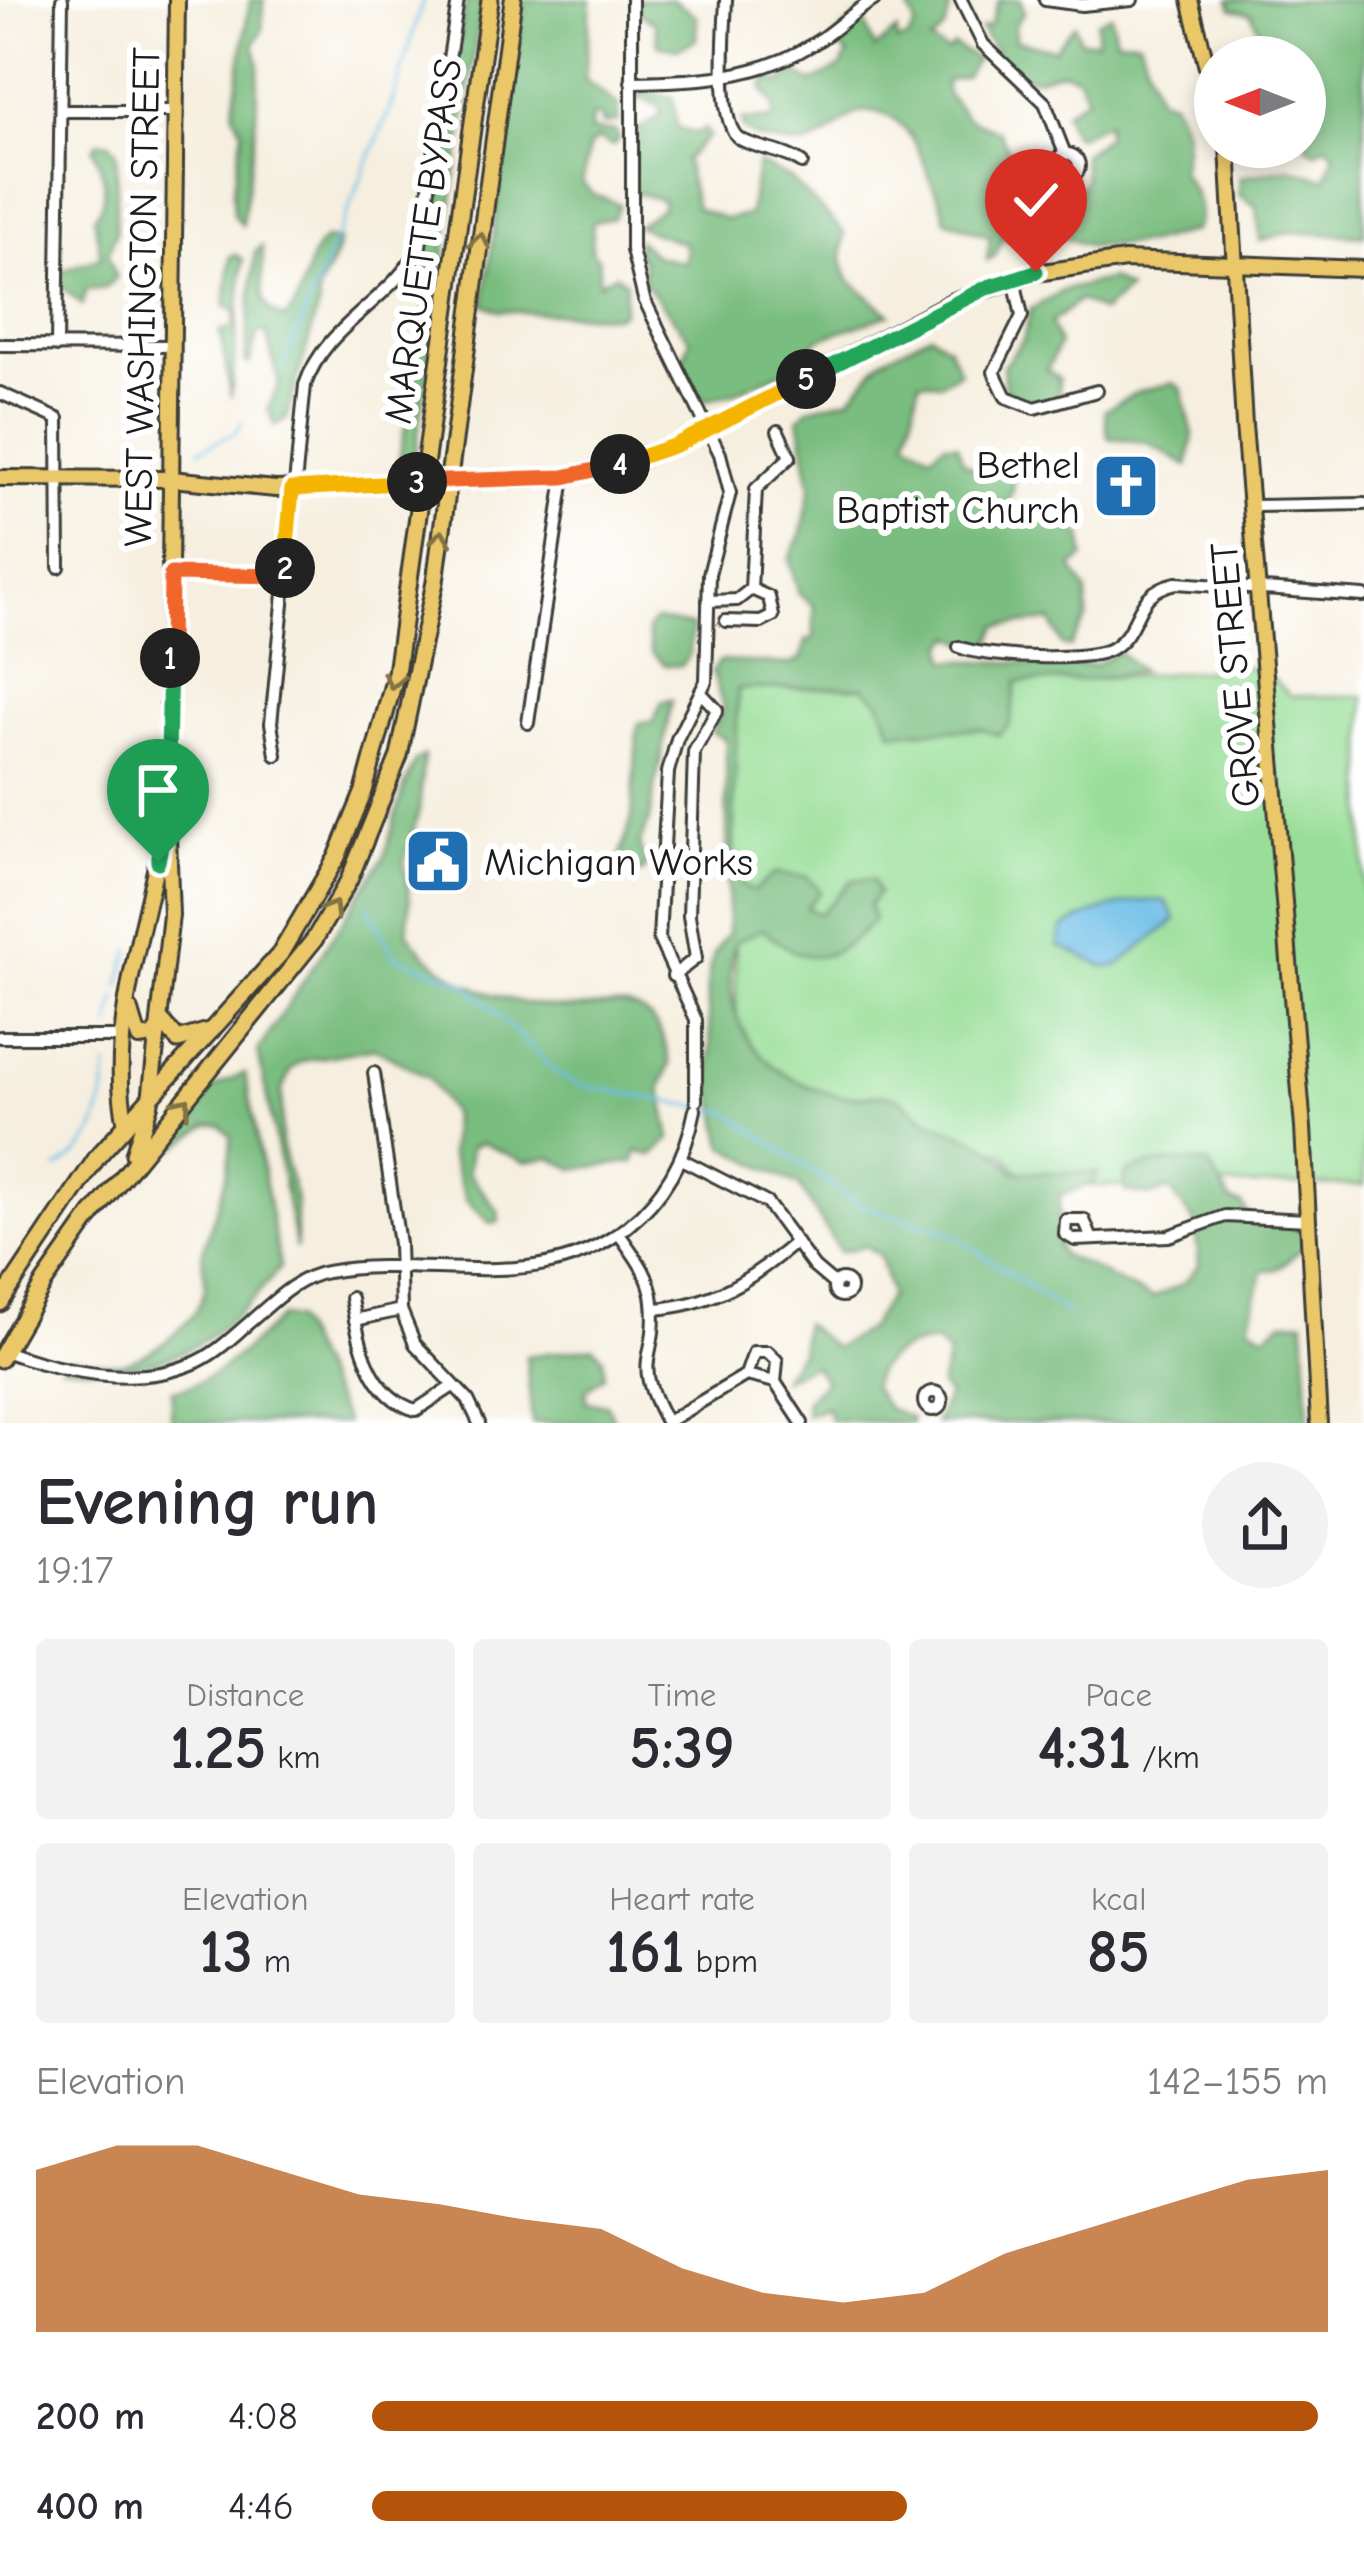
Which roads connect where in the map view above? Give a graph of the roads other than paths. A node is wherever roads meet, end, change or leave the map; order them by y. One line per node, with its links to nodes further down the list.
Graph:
1 (62, 0): 16 (street)
2 (177, 0): 17 (main road, WEST WASHINGTON STREET)
3 (458, 0): 39 (street)
4 (490, 0): 24 (highway, MARQUETTE BYPASS)
5 (513, 0): 25 (highway, MARQUETTE BYPASS, one-way to 5)
6 (632, 0): 15 (street)
7 (726, 0): 14 (street)
8 (874, 0): 14 (street)
9 (961, 0): 18 (street)
10 (1045, 0): 11 (street)
11 (1132, 0)
12 (1190, 0): 13 (main road)
13 (1199, 36)
14 (725, 78): 15 (street); 19 (street)
15 (631, 82): 31 (street)
16 (62, 111): 17 (street); 27 (street)
17 (176, 111): 28 (main road, WEST WASHINGTON STREET)
18 (1065, 154)
19 (802, 163)
20 (1230, 168): 21 (main road, GROVE STREET)
21 (1238, 262): 22 (main road); 23 (main road); 41 (main road, GROVE STREET)
22 (1364, 269)
23 (1014, 279): 29 (street); 31 (main road)
24 (445, 311): 25 (highway); 37 (highway, MARQUETTE BYPASS)
25 (468, 329): 38 (highway, MARQUETTE BYPASS)
26 (0, 345): 27 (street)
27 (57, 346): 28 (street)
28 (173, 346): 36 (main road, WEST WASHINGTON STREET)
29 (1097, 392)
30 (0, 393): 35 (street)
31 (707, 430): 33 (main road); 48 (street)
32 (778, 431): 45 (street)
33 (564, 477): 38 (main road); 54 (street)
34 (0, 478): 35 (main road)
35 (60, 478): 36 (main road); 42 (street)
36 (171, 479): 39 (main road); 43 (main road, WEST WASHINGTON STREET)
37 (420, 482): 38 (main road); 39 (main road); 50 (highway, MARQUETTE BYPASS)
38 (448, 482): 51 (highway, MARQUETTE BYPASS, one-way to 38)
39 (292, 489): 44 (street)
40 (1364, 504): 41 (street)
41 (1253, 506): 46 (main road, GROVE STREET)
42 (59, 567)
43 (171, 574): 44 (street); 56 (main road, WEST WASHINGTON STREET)
44 (284, 576): 55 (street)
45 (751, 589): 48 (street); 49 (street)
46 (1260, 590): 47 (street); 52 (street); 71 (main road, GROVE STREET)
47 (1364, 596)
48 (707, 601): 53 (street)
49 (726, 621)
50 (403, 622): 51 (highway); 62 (highway, MARQUETTE BYPASS, one-way to 62)
51 (424, 644): 70 (highway, MARQUETTE BYPASS, one-way to 51)
52 (959, 647)
53 (702, 694): 59 (street); 59 (street)
54 (528, 723)
55 (275, 755)
56 (167, 810): 57 (main road, WEST WASHINGTON STREET); 58 (main road, WEST WASHINGTON STREET)
57 (142, 941): 58 (main road); 60 (main road, WEST WASHINGTON STREET)
58 (167, 961): 61 (main road, WEST WASHINGTON STREET)
59 (673, 976): 68 (street)
60 (130, 994): 61 (main road); 63 (main road, WEST WASHINGTON STREET)
61 (162, 1022): 62 (highway); 66 (main road, WEST WASHINGTON STREET)
62 (220, 1026): 66 (highway, MARQUETTE BYPASS)
63 (121, 1036): 64 (street); 67 (main road, WEST WASHINGTON STREET)
64 (0, 1037)
65 (374, 1072): 76 (street)
66 (150, 1100): 67 (highway, MARQUETTE BYPASS); 70 (highway)
67 (126, 1125): 69 (highway, MARQUETTE BYPASS)
68 (681, 1159): 72 (street); 74 (street)
69 (58, 1210): 75 (highway); 79 (highway, MARQUETTE BYPASS)
70 (90, 1218): 75 (highway)
71 (1308, 1220): 73 (street); 90 (main road, GROVE STREET)
72 (619, 1234): 76 (street); 80 (street)
73 (1091, 1237)
74 (796, 1242): 77 (street); 80 (street)
75 (70, 1246): 83 (highway)
76 (400, 1269): 81 (street); 83 (street)
77 (834, 1284)
78 (351, 1298): 82 (street)
79 (0, 1303)
80 (654, 1309): 87 (street)
81 (401, 1310): 82 (street); 86 (street)
82 (355, 1320): 86 (street)
83 (1, 1353)
84 (746, 1375): 85 (street); 85 (street); 87 (street)
85 (775, 1382): 89 (street)
86 (453, 1386): 88 (street)
87 (667, 1422)
88 (479, 1423)
89 (802, 1423)
90 (1319, 1423)

